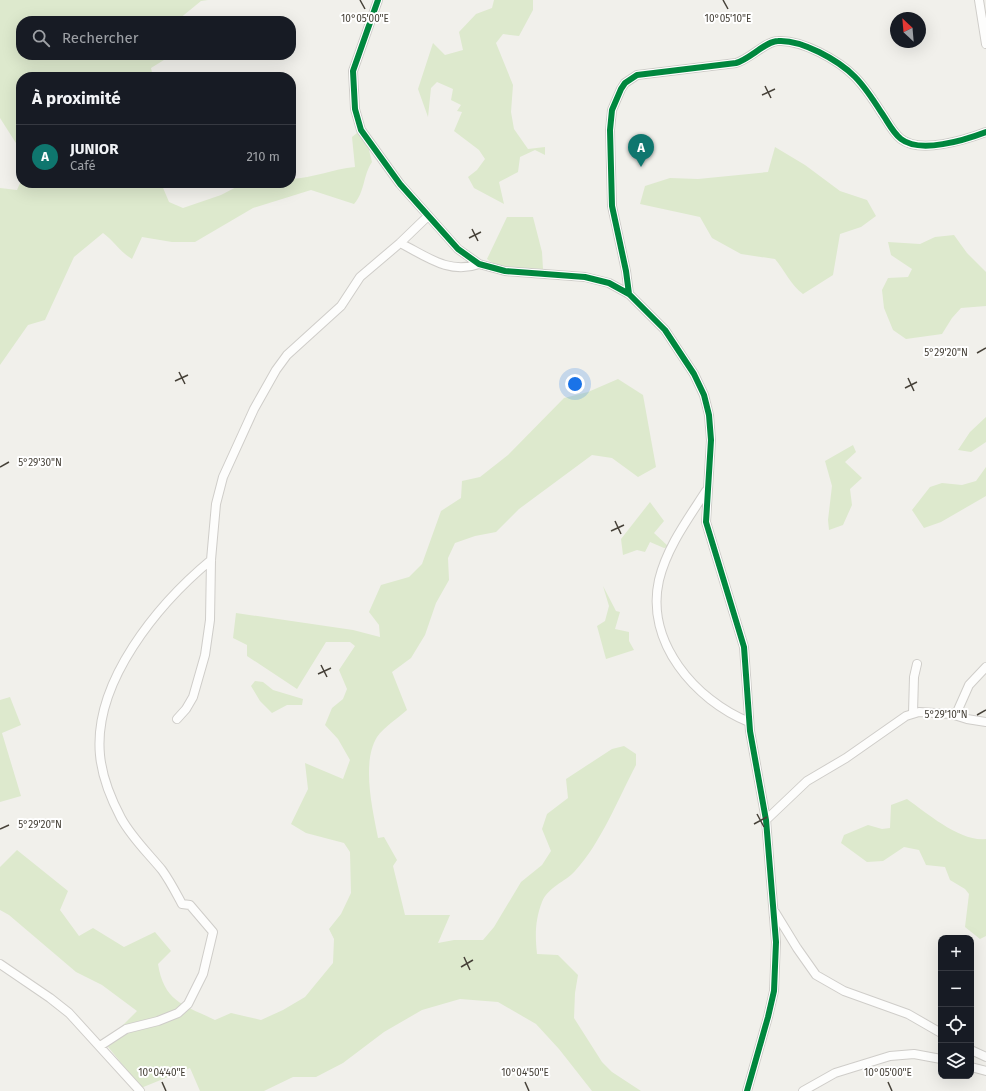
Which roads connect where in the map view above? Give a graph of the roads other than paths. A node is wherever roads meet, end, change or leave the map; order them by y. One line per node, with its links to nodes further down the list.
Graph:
1 (378, 0): 5 (street)
2 (979, 0): 3 (street)
3 (986, 44)
4 (986, 132): 8 (street)
5 (428, 216): 6 (street); 7 (street)
6 (400, 243): 7 (street); 10 (street)
7 (479, 264): 8 (street)
8 (629, 294): 9 (street)
9 (707, 489): 16 (street); 16 (street)
10 (211, 560): 15 (street); 22 (street)
11 (917, 664): 13 (street)
12 (986, 668): 14 (street)
13 (913, 713): 14 (street); 18 (street)
14 (951, 714): 17 (street)
15 (177, 719)
16 (749, 722): 18 (street)
17 (986, 722)
18 (766, 820): 19 (street)
19 (774, 909): 21 (street); 29 (street)
20 (0, 964): 22 (street)
21 (938, 1031)
22 (100, 1046): 28 (street)
23 (974, 1051): 24 (street)
24 (986, 1057)
25 (938, 1058): 30 (street)
26 (974, 1068): 27 (street)
27 (986, 1071)
28 (140, 1091)
29 (747, 1091)
30 (803, 1091)

